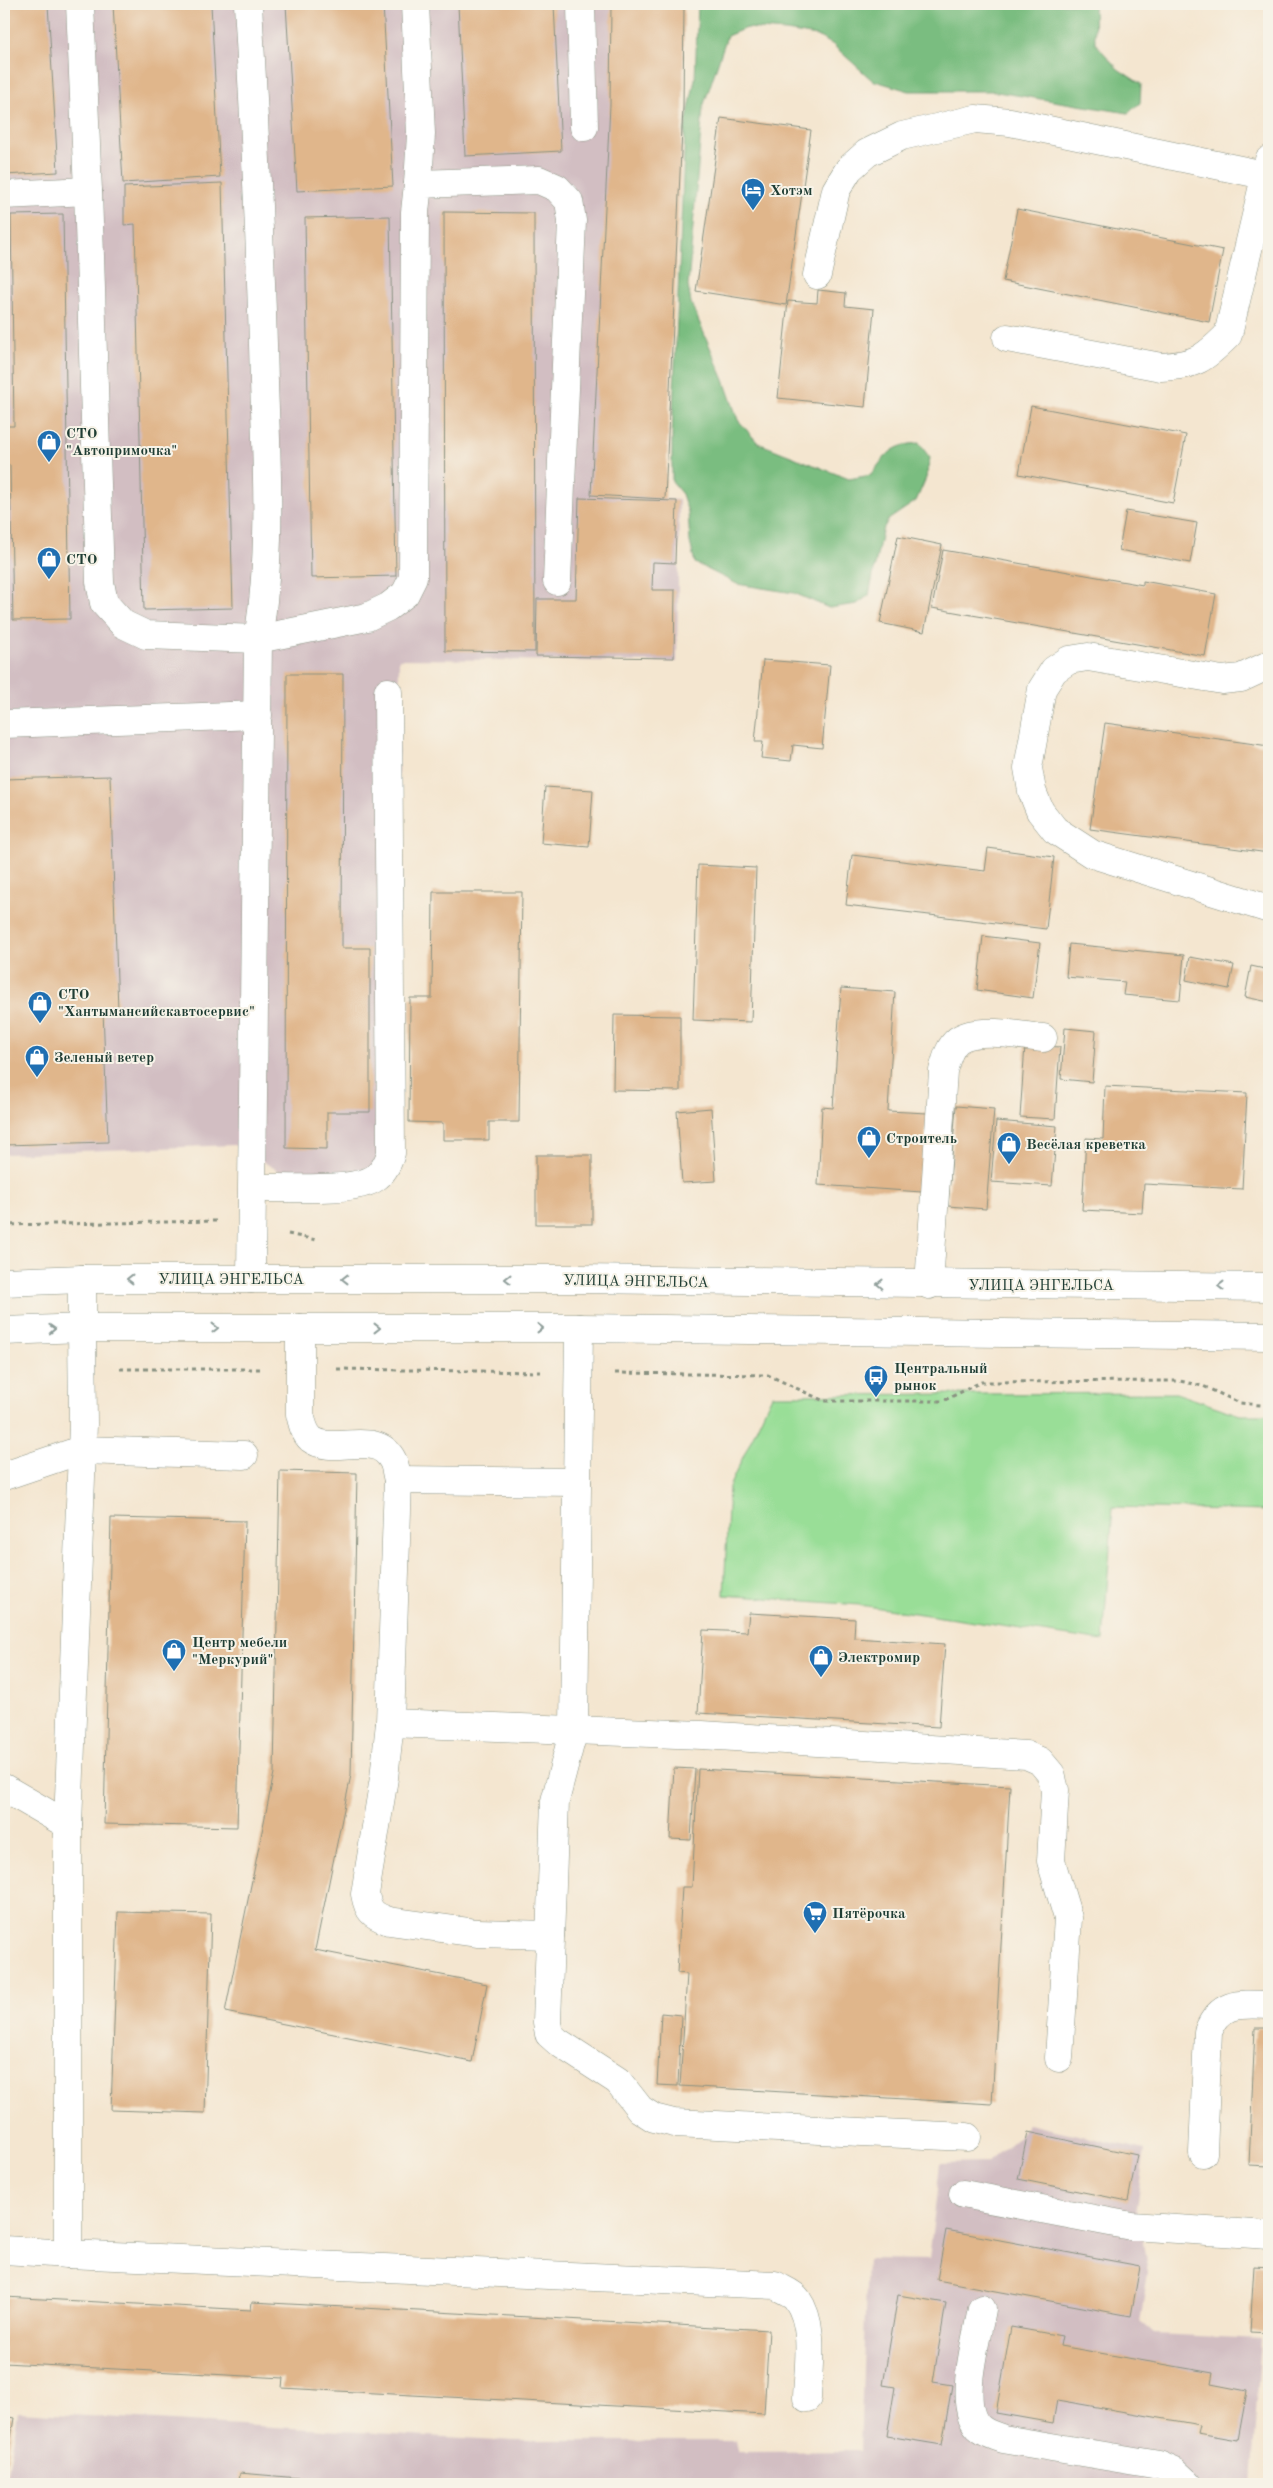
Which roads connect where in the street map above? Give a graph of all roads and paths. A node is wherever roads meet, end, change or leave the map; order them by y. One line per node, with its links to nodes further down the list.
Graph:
1 (80, 4): 8 (main road)
2 (248, 4): 13 (main road)
3 (415, 4): 7 (main road)
4 (581, 4): 5 (main road)
5 (584, 127)
6 (1268, 170): 10 (main road); 11 (main road)
7 (418, 184): 12 (main road); 13 (main road)
8 (88, 191): 9 (main road); 13 (main road)
9 (4, 195)
10 (817, 275)
11 (1007, 338)
12 (557, 581)
13 (258, 639): 16 (main road)
14 (1269, 665): 18 (main road)
15 (388, 692): 20 (main road)
16 (258, 715): 17 (main road); 20 (main road)
17 (4, 724)
18 (1269, 909)
19 (1043, 1038): 24 (main road)
20 (253, 1188): 22 (main road)
21 (82, 1279): 22 (main road, УЛИЦА ЭНГЕЛЬСА, one-way to 21); 23 (main road, УЛИЦА ЭНГЕЛЬСА); 26 (main road)
22 (251, 1279): 24 (main road, УЛИЦА ЭНГЕЛЬСА, one-way to 22)
23 (4, 1282)
24 (929, 1284): 25 (main road, УЛИЦА ЭНГЕЛЬСА, one-way to 24)
25 (1269, 1287)
26 (82, 1328): 27 (main road, one-way to 27); 29 (main road, one-way to 26); 31 (main road)
27 (300, 1328): 28 (main road, one-way to 28); 32 (main road)
28 (578, 1328): 30 (main road); 33 (main road)
29 (4, 1331)
30 (1269, 1336)
31 (82, 1369): 32 (path); 35 (main road)
32 (300, 1369): 33 (path); 38 (main road)
33 (578, 1372): 34 (path); 39 (main road)
34 (1269, 1406)
35 (81, 1450): 36 (main road); 37 (main road); 43 (main road)
36 (244, 1455)
37 (4, 1476)
38 (398, 1480): 39 (main road); 40 (main road)
39 (577, 1482): 41 (main road)
40 (390, 1723): 41 (main road); 44 (main road)
41 (574, 1729): 44 (main road); 46 (main road)
42 (4, 1788): 43 (main road)
43 (68, 1825): 52 (main road)
44 (550, 1935): 47 (main road)
45 (1269, 2005): 48 (main road)
46 (1059, 2058)
47 (967, 2137)
48 (1203, 2153)
49 (962, 2194): 50 (main road)
50 (1269, 2235)
51 (4, 2250): 52 (main road)
52 (68, 2254): 54 (main road)
53 (982, 2309): 55 (main road)
54 (807, 2398)
55 (1188, 2484)

